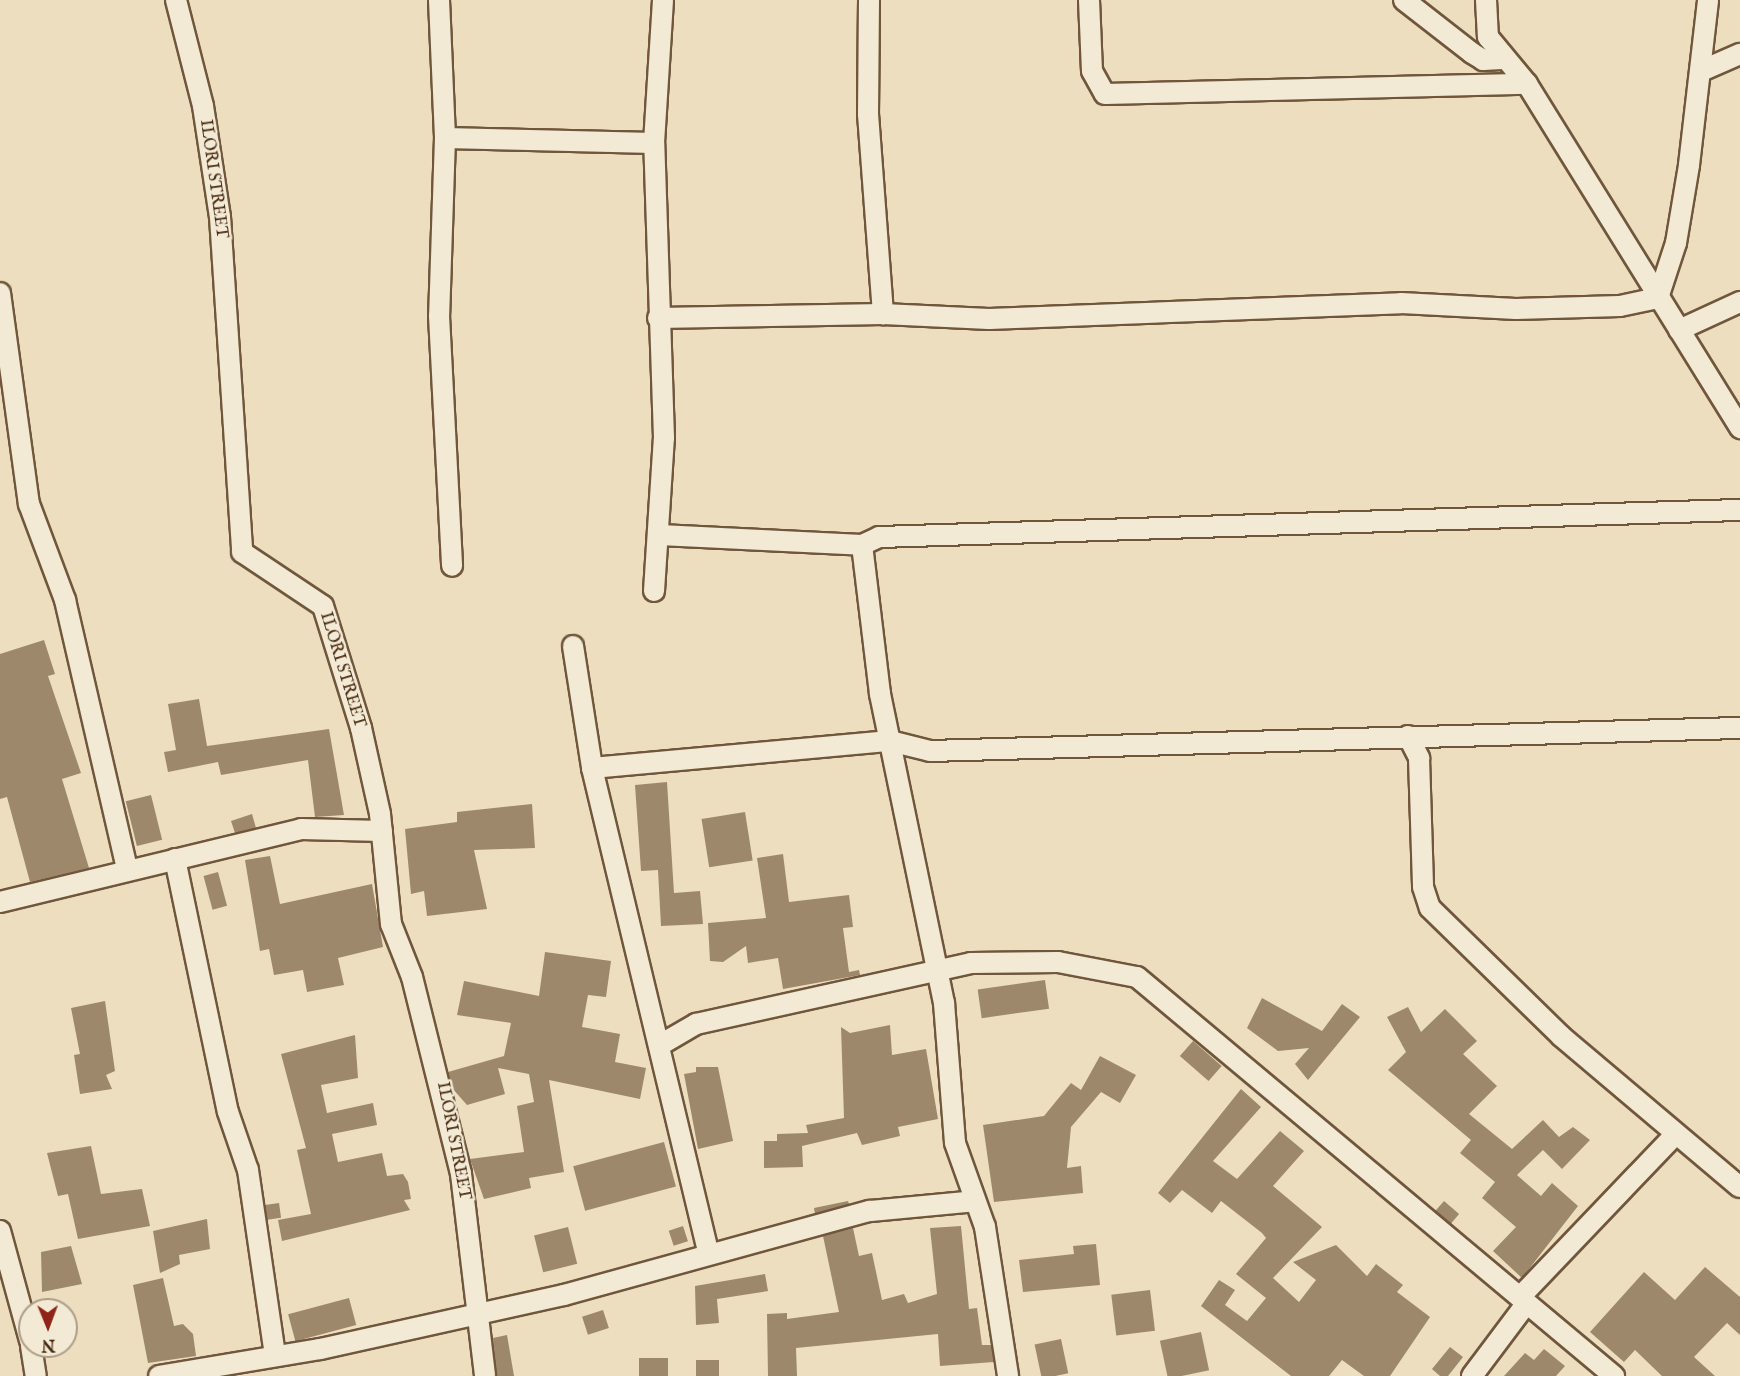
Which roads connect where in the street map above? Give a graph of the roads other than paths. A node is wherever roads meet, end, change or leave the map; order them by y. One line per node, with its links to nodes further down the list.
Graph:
1 (176, 0): 34 (street, ILORI STREET)
2 (440, 0): 13 (street)
3 (663, 0): 14 (street)
4 (869, 0): 18 (street)
5 (1089, 0): 12 (street)
6 (1404, 0): 10 (street)
7 (1486, 0): 10 (street)
8 (1708, 0): 11 (street)
9 (1740, 54): 11 (street)
10 (1502, 59): 12 (street)
11 (1701, 71): 16 (street)
12 (1527, 84): 16 (street)
13 (445, 138): 14 (street); 25 (street)
14 (654, 143): 19 (street)
15 (0, 293): 36 (street)
16 (1658, 298): 18 (street); 20 (street)
17 (1740, 302): 20 (street)
18 (882, 314): 19 (street)
19 (658, 318): 23 (street)
20 (1679, 330): 21 (street)
21 (1740, 428)
22 (1740, 510): 24 (street)
23 (660, 535): 24 (street); 26 (street)
24 (862, 545): 31 (street)
25 (452, 566)
26 (654, 591)
27 (573, 646): 33 (street)
28 (1740, 728): 29 (street)
29 (1439, 735): 30 (street); 32 (street)
30 (1408, 736): 31 (street); 32 (street)
31 (890, 741): 33 (street); 38 (street)
32 (1419, 758): 40 (street)
33 (592, 768): 39 (street)
34 (382, 831): 35 (street); 47 (street, ILORI STREET)
35 (175, 859): 36 (street); 48 (street)
36 (128, 869): 37 (street)
37 (0, 902)
38 (939, 974): 39 (street); 42 (street); 46 (street)
39 (660, 1044): 44 (street)
40 (1676, 1134): 41 (street); 46 (street)
41 (1740, 1187)
42 (975, 1201): 44 (street); 53 (street)
43 (0, 1231): 45 (street)
44 (708, 1252): 47 (street)
45 (18, 1298)
46 (1523, 1301): 54 (street); 55 (street)
47 (474, 1311): 48 (street); 52 (street, ILORI STREET)
48 (275, 1355): 51 (street)
49 (33, 1358): 50 (street)
50 (36, 1376)
51 (159, 1376)
52 (485, 1376)
53 (1008, 1376)
54 (1472, 1376)
55 (1614, 1376)

